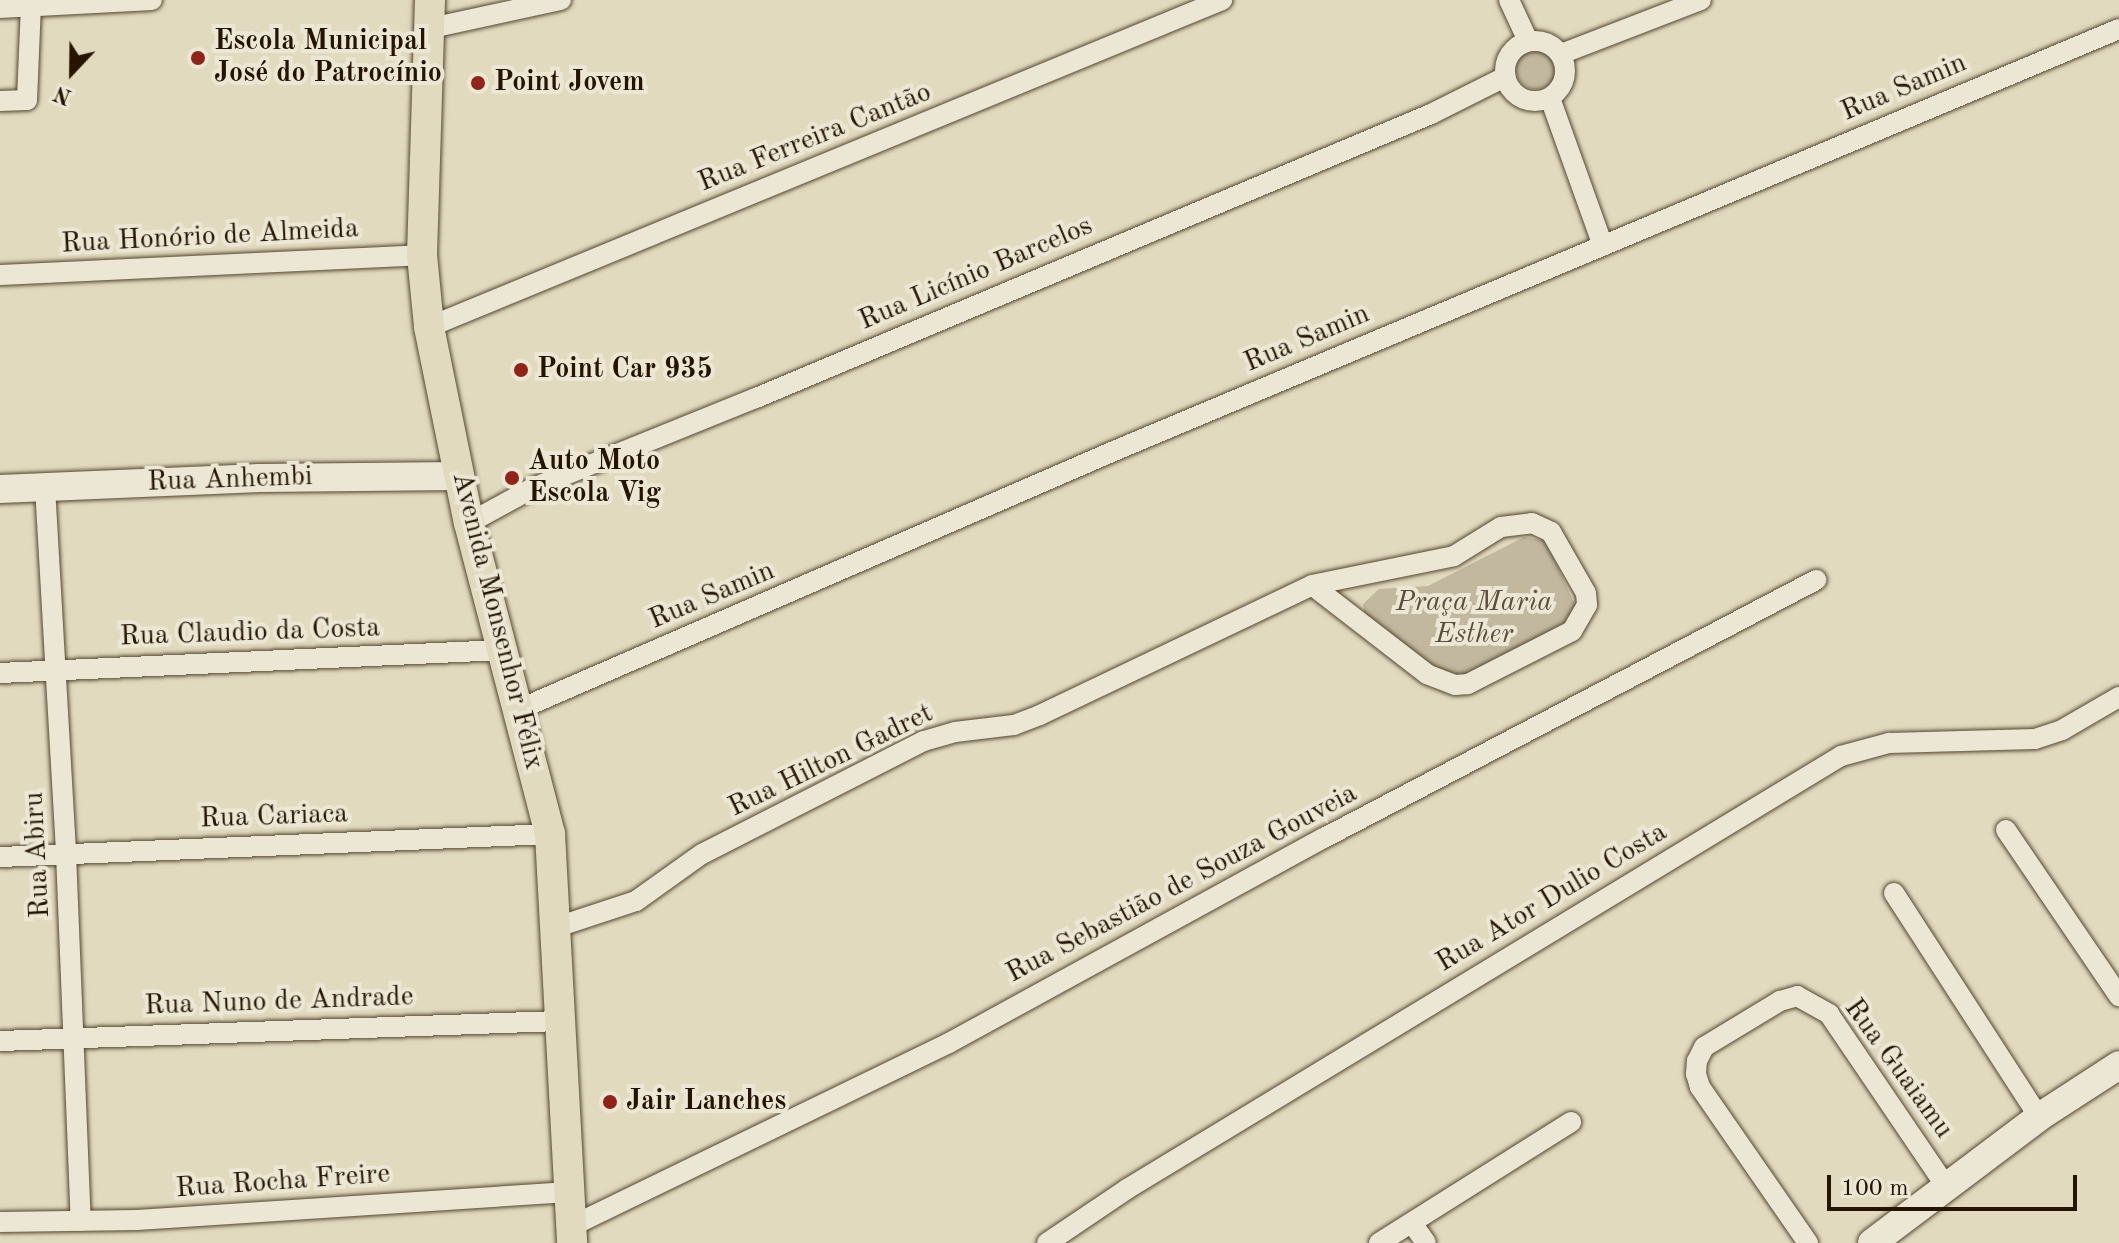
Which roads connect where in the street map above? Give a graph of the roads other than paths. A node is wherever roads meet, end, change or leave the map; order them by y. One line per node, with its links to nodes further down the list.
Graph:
1 (152, 0): 6 (street)
2 (561, 0): 8 (street)
3 (1222, 0): 18 (street, Rua Ferreira Cantão)
4 (1509, 0): 10 (street)
5 (1701, 0): 11 (street)
6 (31, 6): 7 (street); 14 (street)
7 (0, 8)
8 (430, 14): 16 (main road, Avenida Monsenhor Félix)
9 (2119, 29): 15 (street, Rua Samin)
10 (1528, 41): 11 (street); 12 (street)
11 (1561, 54): 13 (street)
12 (1505, 77): 13 (street); 22 (street, Rua Licínio Barcelos)
13 (1550, 98): 15 (street)
14 (0, 101)
15 (1603, 246): 29 (street, Rua Samin)
16 (422, 255): 17 (street, Rua Honório de Almeida); 18 (main road, Avenida Monsenhor Félix)
17 (0, 275)
18 (429, 327): 19 (main road, Avenida Monsenhor Félix)
19 (459, 476): 20 (street, Rua Anhembi); 22 (main road, Avenida Monsenhor Félix)
20 (45, 487): 21 (street, Rua Anhembi); 26 (street, Rua Abiru)
21 (0, 489)
22 (469, 523): 25 (main road, Avenida Monsenhor Félix)
23 (1816, 580): 48 (street, Rua Sebastião de Souza Gouveia)
24 (1312, 585): 24 (street, Rua Hilton Gadret); 35 (street, Rua Hilton Gadret)
25 (502, 650): 26 (street, Rua Claudio da Costa); 29 (main road, Avenida Monsenhor Félix)
26 (56, 670): 27 (street, Rua Claudio da Costa); 32 (street, Rua Abiru)
27 (0, 673)
28 (2119, 697): 49 (street, Rua Ator Dulio Costa)
29 (520, 709): 31 (main road, Avenida Monsenhor Félix)
30 (2006, 830): 36 (street)
31 (550, 834): 32 (street, Rua Cariaca); 35 (main road, Avenida Monsenhor Félix)
32 (66, 854): 33 (street, Rua Cariaca); 38 (street, Rua Abiru)
33 (0, 857)
34 (1894, 893): 41 (street)
35 (557, 927): 37 (main road, Avenida Monsenhor Félix)
36 (2119, 996)
37 (560, 1021): 38 (street, Rua Nuno de Andrade); 44 (main road, Avenida Monsenhor Félix)
38 (74, 1037): 39 (street, Rua Nuno de Andrade); 45 (street, Rua Abiru)
39 (0, 1041)
40 (2119, 1065): 41 (street)
41 (2039, 1117): 43 (street)
42 (1571, 1122): 47 (street)
43 (1946, 1186): 52 (street, Rua Guaiamu); 53 (street)
44 (569, 1192): 45 (street, Rua Rocha Freire); 48 (main road, Avenida Monsenhor Félix)
45 (81, 1221): 46 (street, Rua Rocha Freire)
46 (0, 1222)
47 (1412, 1223): 50 (street); 51 (street)
48 (571, 1235)
49 (1047, 1243)
50 (1379, 1243)
51 (1426, 1243)
52 (1808, 1243)
53 (1872, 1243)

